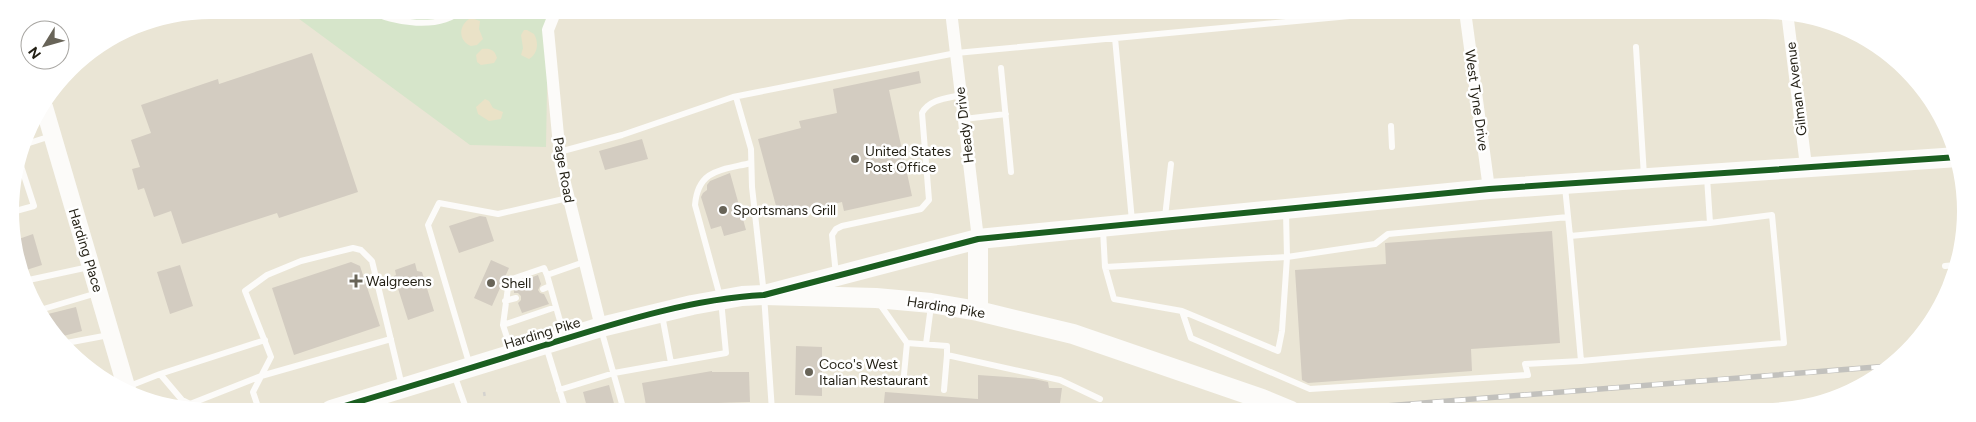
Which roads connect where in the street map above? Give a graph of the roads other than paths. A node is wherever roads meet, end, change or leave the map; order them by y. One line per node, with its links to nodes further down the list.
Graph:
1 (390, 19): 2 (lane)
2 (448, 19)
3 (552, 19): 21 (street, Page Road)
4 (952, 19): 10 (street, Heady Drive)
5 (1318, 19): 8 (lane)
6 (1466, 19): 31 (street, West Tyne Drive)
7 (1788, 20): 25 (street, Gilman Avenue)
8 (1114, 38): 10 (lane); 38 (lane)
9 (1636, 47): 29 (lane)
10 (956, 53): 12 (street, Heady Drive); 13 (lane)
11 (1001, 68): 15 (lane)
12 (961, 94): 16 (street, Heady Drive); 49 (lane)
13 (736, 97): 21 (lane); 23 (lane)
14 (46, 113): 18 (main road, Harding Place)
15 (1006, 114): 16 (lane); 27 (lane)
16 (964, 119): 41 (street, Heady Drive)
17 (1391, 126): 20 (lane)
18 (52, 135): 19 (lane); 44 (main road, Harding Place)
19 (31, 142)
20 (1392, 147)
21 (559, 152): 32 (street, Page Road)
22 (1950, 157): 25 (main road)
23 (751, 163): 54 (lane); 57 (lane)
24 (1171, 164): 36 (lane)
25 (1806, 166): 28 (main road)
26 (23, 171): 34 (lane)
27 (1011, 172)
28 (1707, 173): 29 (main road); 37 (lane)
29 (1644, 177): 30 (main road)
30 (1565, 183): 31 (main road); 35 (lane)
31 (1489, 189): 33 (main road)
32 (568, 198): 43 (street, Page Road); 79 (lane)
33 (1286, 209): 36 (main road); 42 (lane)
34 (19, 210)
35 (1568, 217): 40 (lane); 42 (lane)
36 (1165, 220): 38 (main road)
37 (1710, 223): 40 (lane); 77 (lane)
38 (1132, 224): 39 (main road)
39 (1103, 226): 41 (main road); 47 (lane)
40 (1570, 236): 77 (lane)
41 (978, 239): 49 (main road); 63 (main road)
42 (1287, 257): 47 (lane); 62 (lane)
43 (584, 262): 48 (lane); 66 (street, Page Road)
44 (90, 266): 50 (lane); 53 (main road, Harding Place)
45 (1945, 266): 46 (lane)
46 (1949, 266)
47 (1106, 267): 62 (lane)
48 (547, 275): 51 (lane); 58 (lane)
49 (836, 276): 54 (main road)
50 (31, 279)
51 (550, 286): 52 (lane); 60 (lane)
52 (543, 289)
53 (99, 293): 61 (lane); 67 (main road, Harding Place)
54 (764, 295): 56 (main road, Harding Pike); 57 (main road, Harding Pike); 97 (lane)
55 (516, 298): 58 (lane)
56 (876, 298): 59 (main road, Harding Pike); 72 (lane)
57 (721, 300): 64 (main road, Harding Pike); 78 (lane)
58 (505, 301): 65 (lane)
59 (931, 303): 63 (main road, Harding Pike); 73 (lane)
60 (556, 307): 65 (lane); 69 (lane)
61 (46, 308)
62 (1182, 310): 77 (lane)
63 (978, 311): 98 (main road, Harding Pike)
64 (662, 312): 66 (main road, Harding Pike); 78 (lane)
65 (503, 324): 75 (lane)
66 (601, 327): 69 (main road, Harding Pike); 80 (lane)
67 (111, 334): 71 (lane); 83 (main road, Harding Place)
68 (391, 339): 70 (lane); 82 (lane); 86 (lane)
69 (565, 339): 74 (main road, Harding Pike)
70 (265, 340): 81 (lane); 82 (lane)
71 (70, 342)
72 (907, 343): 73 (lane); 84 (lane)
73 (926, 344): 76 (lane)
74 (545, 345): 75 (main road, Harding Pike); 87 (lane)
75 (513, 355): 79 (main road, Harding Pike)
76 (947, 355): 88 (lane); 89 (lane)
77 (1581, 361)
78 (671, 363): 80 (lane)
79 (462, 370): 86 (main road, Harding Pike); 94 (lane)
80 (614, 373): 87 (lane); 96 (lane)
81 (160, 374): 85 (lane); 90 (lane)
82 (262, 376): 91 (lane); 92 (lane)
83 (125, 382)
84 (903, 385)
85 (133, 387)
86 (403, 388): 93 (main road, Harding Pike)
87 (559, 390): 95 (lane)
88 (944, 390)
89 (1100, 399)
90 (186, 402)
91 (194, 403)
92 (257, 403)
93 (354, 403)
94 (466, 403)
95 (563, 403)
96 (622, 403)
97 (771, 403)
98 (1272, 403)

